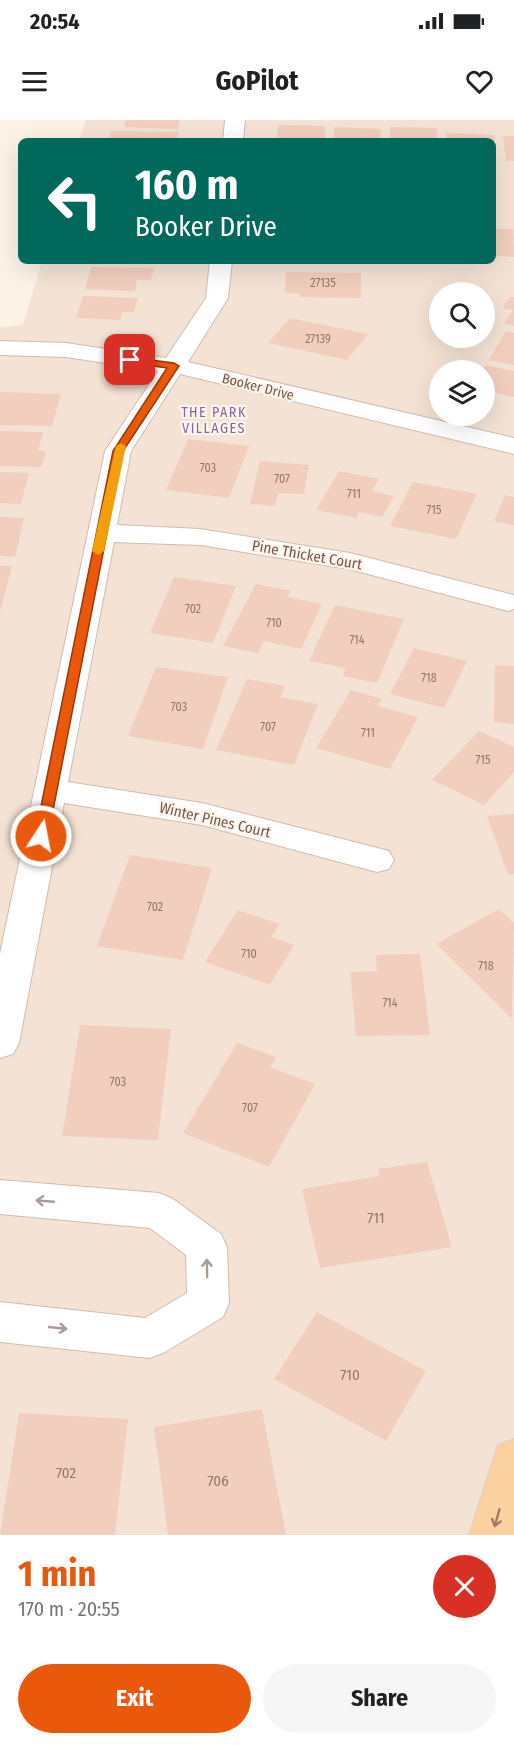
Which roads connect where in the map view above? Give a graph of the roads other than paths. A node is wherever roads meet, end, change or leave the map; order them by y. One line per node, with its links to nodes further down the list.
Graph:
1 (236, 120): 2 (street)
2 (233, 138)
3 (221, 264): 5 (street)
4 (0, 348): 5 (street, Booker Drive)
5 (174, 366): 6 (street, Booker Drive); 7 (street)
6 (514, 446)
7 (102, 533): 8 (street, Pine Thicket Court); 9 (street)
8 (508, 602)
9 (51, 790): 10 (street, Winter Pines Court); 11 (street)
10 (377, 860)
11 (0, 1043)
12 (0, 1197): 13 (street, one-way to 12)
13 (0, 1322)
14 (514, 1461): 15 (main road, one-way to 15)
15 (492, 1535)

